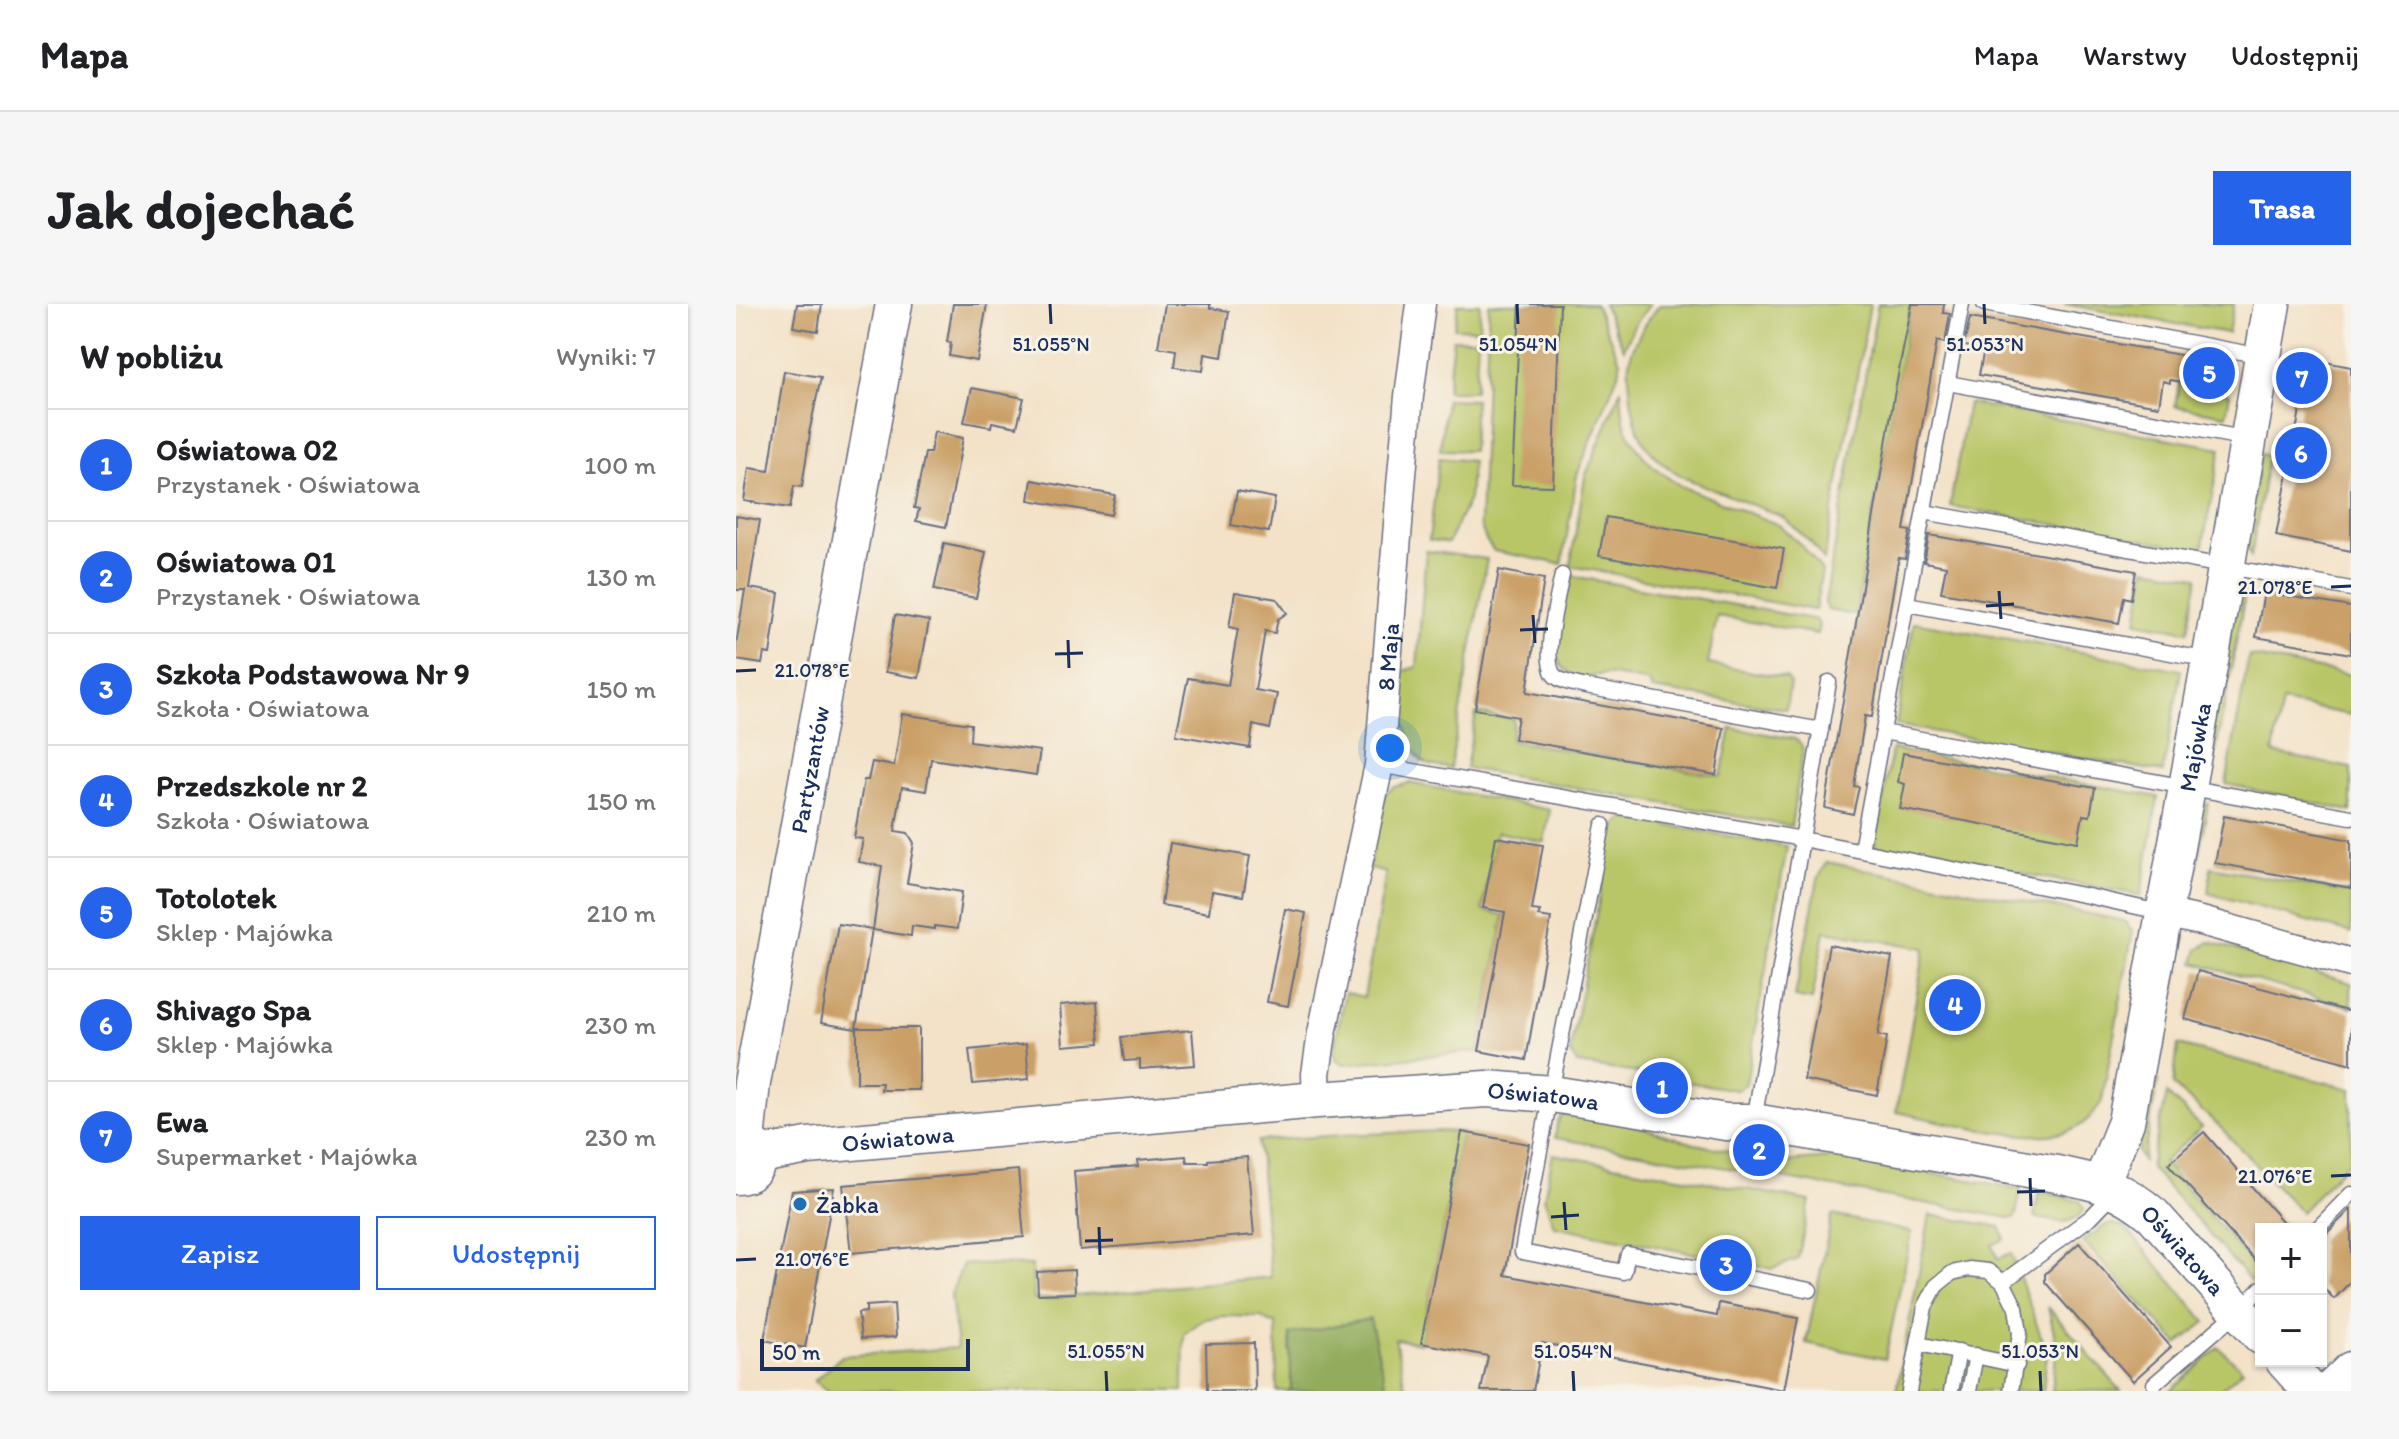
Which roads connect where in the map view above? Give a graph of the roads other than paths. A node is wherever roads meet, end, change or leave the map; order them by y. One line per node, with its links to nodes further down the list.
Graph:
1 (894, 304): 29 (street, Partyzantów)
2 (1421, 304): 18 (street, 8 Maja)
3 (1962, 304): 7 (lane)
4 (1984, 304): 6 (lane)
5 (2272, 304): 6 (street, Majówka)
6 (2263, 356): 8 (street, Majówka)
7 (1948, 383): 8 (lane); 9 (lane)
8 (2248, 439): 10 (street, Majówka)
9 (1924, 512): 10 (lane); 13 (lane)
10 (2226, 568): 12 (lane); 14 (street, Majówka)
11 (1562, 575): 16 (lane)
12 (2351, 589)
13 (1907, 604): 14 (lane); 17 (lane)
14 (2210, 661): 19 (street, Majówka)
15 (1829, 682): 16 (lane)
16 (1821, 730): 22 (lane)
17 (1883, 732): 19 (lane); 23 (lane)
18 (1379, 765): 22 (lane); 27 (street, 8 Maja)
19 (2187, 789): 20 (lane); 24 (street, Majówka)
20 (2351, 817)
21 (1603, 825): 26 (lane)
22 (1802, 839): 23 (lane); 28 (lane)
23 (1861, 850): 24 (lane)
24 (2164, 913): 25 (street); 30 (street, Majówka)
25 (2351, 963)
26 (1552, 1094): 27 (street, Oświatowa); 28 (street, Oświatowa); 34 (lane)
27 (1317, 1100): 29 (street, Oświatowa)
28 (1754, 1122): 30 (street, Oświatowa)
29 (742, 1162)
30 (2108, 1187): 33 (lane); 35 (street, Oświatowa)
31 (2351, 1194): 32 (lane)
32 (2323, 1223)
33 (2003, 1282): 36 (lane); 39 (lane)
34 (1810, 1290)
35 (2254, 1312): 42 (lane)
36 (1919, 1344): 37 (lane); 43 (lane)
37 (1959, 1351): 38 (lane); 44 (lane)
38 (1976, 1355): 39 (lane); 45 (lane)
39 (2017, 1365): 46 (lane)
40 (2289, 1367): 47 (street)
41 (2351, 1370): 48 (street)
42 (2154, 1384)
43 (1909, 1391)
44 (1951, 1391)
45 (1969, 1391)
46 (2011, 1391)
47 (2311, 1391)
48 (2329, 1391)

